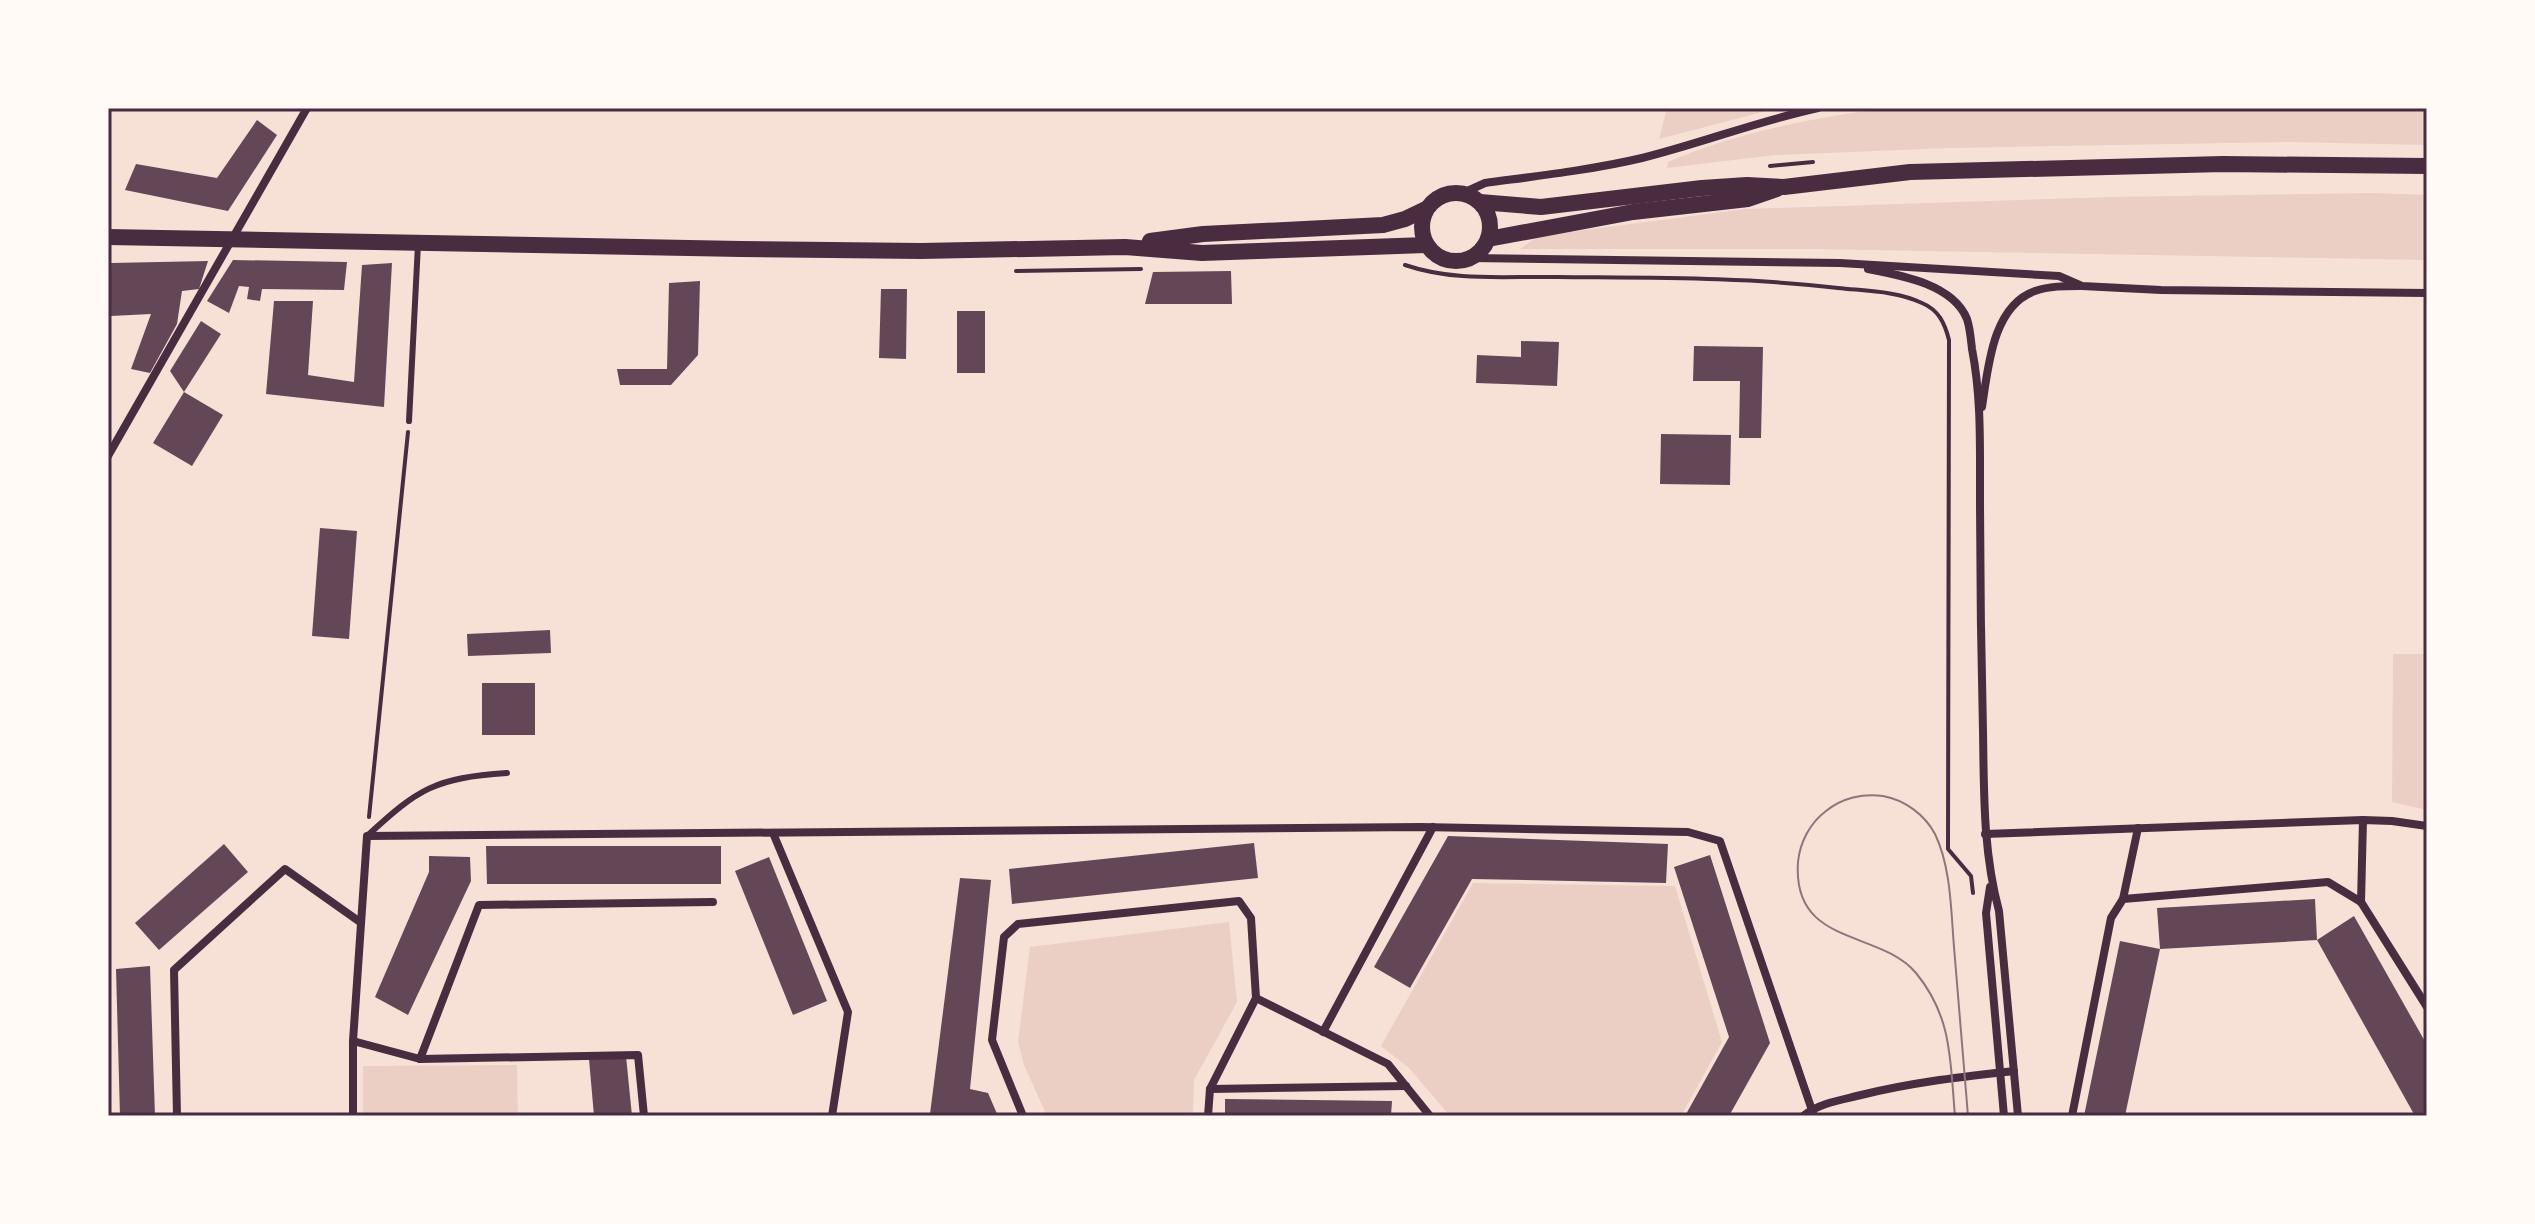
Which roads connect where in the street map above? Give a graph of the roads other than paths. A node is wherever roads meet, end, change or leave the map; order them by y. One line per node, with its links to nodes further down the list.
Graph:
1 (307, 108): 10 (street)
2 (1818, 108): 5 (street)
3 (2427, 166): 4 (main road)
4 (1784, 187): 6 (main road); 9 (main road)
5 (1463, 193): 6 (main road); 7 (main road)
6 (1480, 202): 9 (main road)
7 (1426, 209): 12 (main road); 13 (main road)
8 (108, 237): 10 (main road)
9 (1488, 239): 14 (main road)
10 (233, 240): 11 (main road); 20 (street)
11 (418, 244): 13 (main road); 19 (lane)
12 (1426, 245): 13 (main road); 14 (main road)
13 (1125, 247)
14 (1470, 258): 15 (street)
15 (1840, 263): 16 (street); 18 (street)
16 (2082, 286): 17 (street); 18 (street)
17 (2427, 293)
18 (1980, 419): 27 (street)
19 (409, 421)
20 (108, 456)
21 (507, 773): 28 (lane)
22 (2363, 820): 23 (street); 25 (street); 32 (street)
23 (2427, 826)
24 (1433, 827): 26 (street); 36 (street); 43 (street)
25 (2138, 828): 27 (street); 30 (street)
26 (773, 833): 28 (street); 47 (street)
27 (1985, 834): 29 (street)
28 (367, 836): 33 (street)
29 (1991, 882): 39 (street); 40 (street)
30 (2123, 899): 32 (street); 54 (street)
31 (713, 902): 38 (street)
32 (2361, 902): 35 (street)
33 (360, 922): 37 (street); 44 (street)
34 (1256, 998): 36 (street); 42 (street); 48 (street)
35 (2427, 1007)
36 (1323, 1032): 41 (street)
37 (353, 1041): 38 (street); 45 (street)
38 (420, 1059): 46 (street)
39 (2014, 1071): 40 (street); 53 (street)
40 (2000, 1073): 43 (street); 52 (street)
41 (1406, 1086): 42 (street); 50 (street)
42 (1210, 1089): 49 (street)
43 (1814, 1112): 51 (street)
44 (177, 1116)
45 (353, 1116)
46 (644, 1116)
47 (832, 1116)
48 (1023, 1116)
49 (1208, 1116)
50 (1430, 1116)
51 (1803, 1116)
52 (2004, 1116)
53 (2018, 1116)
54 (2072, 1116)

